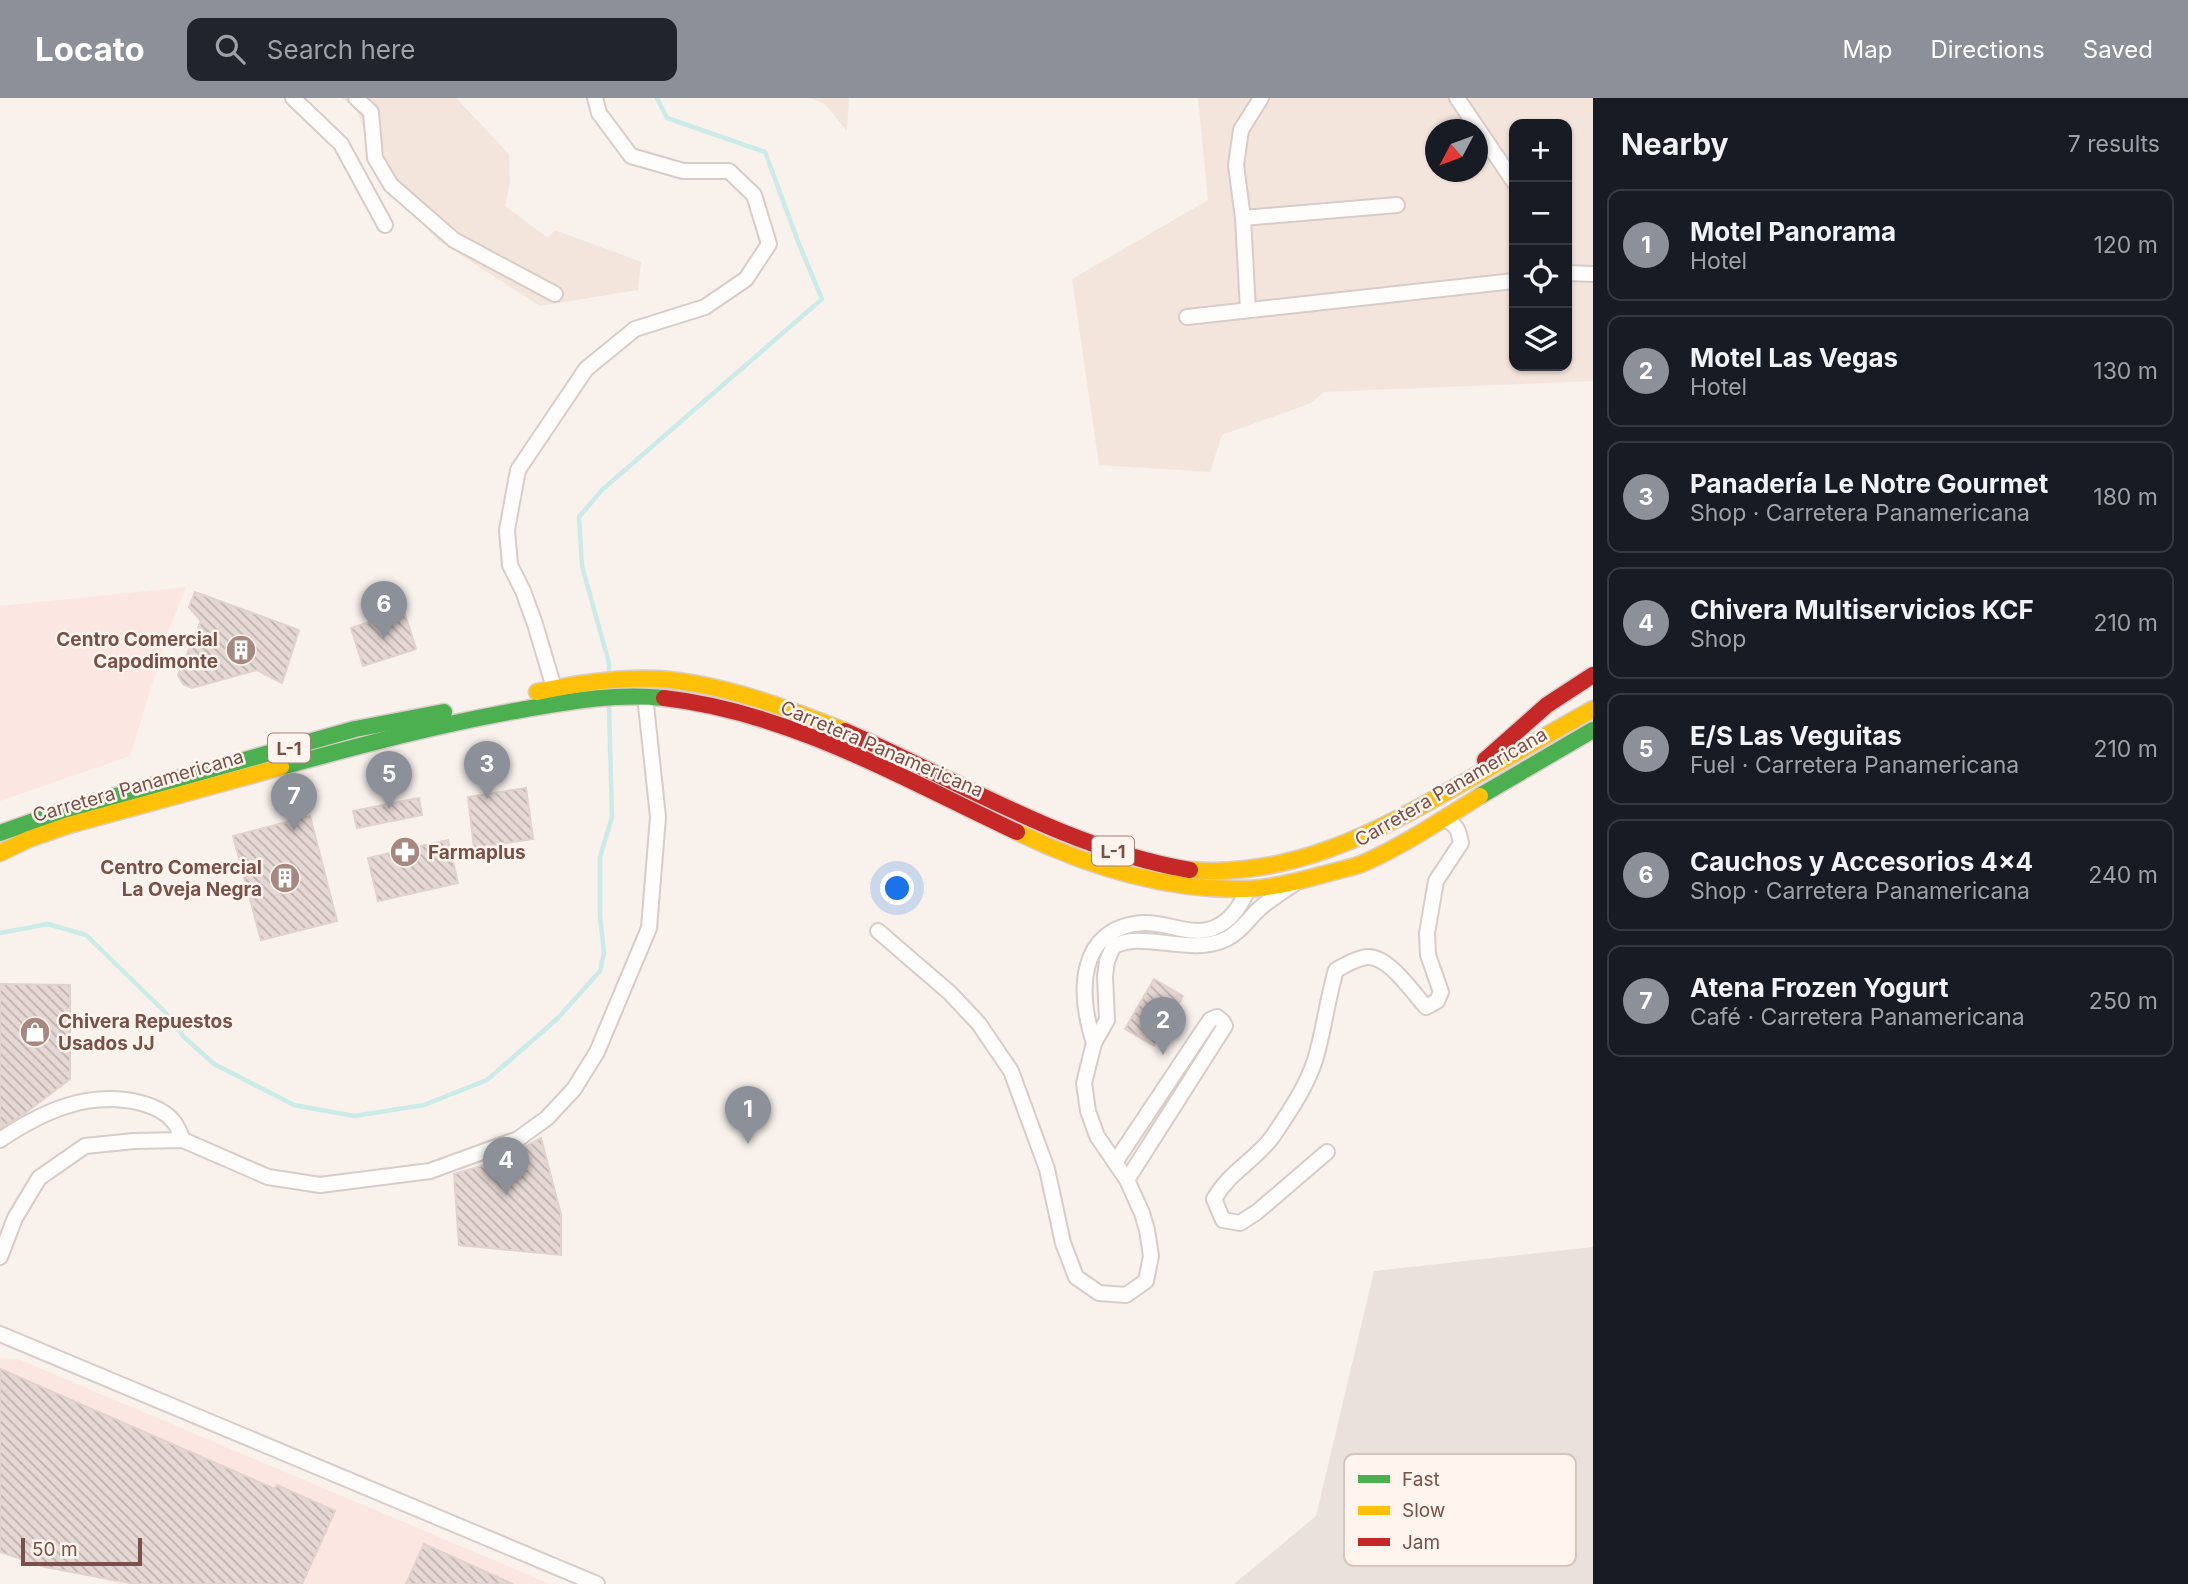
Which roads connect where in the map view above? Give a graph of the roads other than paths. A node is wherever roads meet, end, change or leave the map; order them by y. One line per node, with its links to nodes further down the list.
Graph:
1 (293, 98): 9 (street)
2 (356, 98): 13 (street)
3 (594, 98): 17 (street)
4 (1261, 98): 8 (street)
5 (1457, 98): 6 (street)
6 (1509, 175)
7 (1396, 205): 8 (street)
8 (1243, 218): 14 (street)
9 (385, 225)
10 (1572, 273): 11 (street)
11 (1593, 274)
12 (1509, 282): 14 (street)
13 (555, 294)
14 (1248, 310): 15 (street)
15 (1187, 317)
16 (1593, 675): 25 (main road)
17 (554, 688): 19 (main road, Carretera Panamericana / L-1); 27 (main road, Carretera Panamericana / L-1)
18 (626, 688): 19 (main road, Carretera Panamericana / L-1); 20 (main road, Carretera Panamericana / L-1); 25 (main road, Carretera Panamericana / L-1)
19 (585, 691): 28 (main road, Carretera Panamericana / L-1)
20 (645, 696): 30 (main road, Carretera Panamericana / L-1); 34 (street)
21 (1593, 709): 25 (main road, Carretera Panamericana / L-1)
22 (1593, 730): 24 (main road, Carretera Panamericana / L-1)
23 (1593, 743): 24 (main road)
24 (1518, 773): 26 (main road, Carretera Panamericana / L-1)
25 (1451, 790)
26 (1444, 820): 29 (main road, Carretera Panamericana / L-1); 35 (street)
27 (0, 833)
28 (0, 853)
29 (1298, 881): 30 (main road, Carretera Panamericana / L-1); 32 (street)
30 (1248, 889): 32 (street)
31 (878, 930): 37 (street)
32 (1094, 1043): 36 (street)
33 (0, 1140): 34 (street)
34 (183, 1140): 38 (street)
35 (1327, 1152)
36 (1116, 1161): 37 (street); 37 (street)
37 (1127, 1180)
38 (0, 1258)
39 (0, 1334): 40 (street)
40 (597, 1584)

